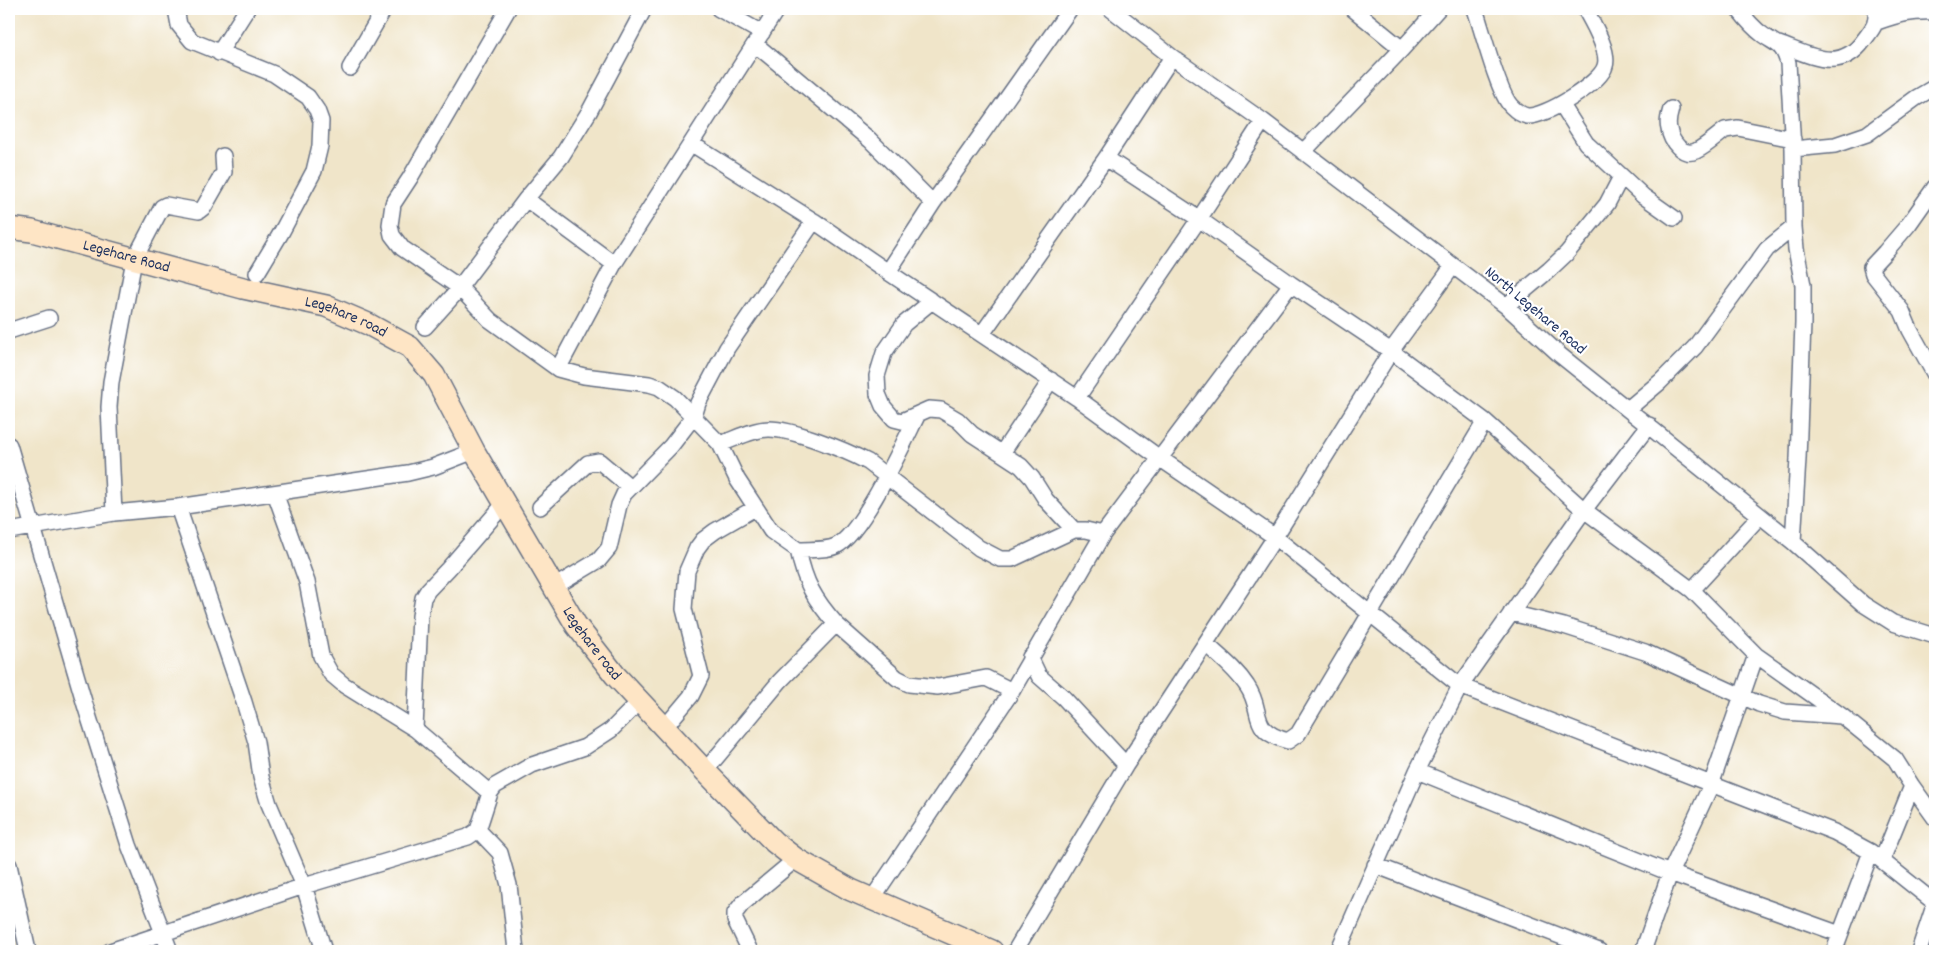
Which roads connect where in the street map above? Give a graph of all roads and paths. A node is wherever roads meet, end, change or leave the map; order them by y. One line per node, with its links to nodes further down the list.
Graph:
1 (176, 9): 20 (street)
2 (247, 9): 20 (street)
3 (384, 9): 22 (street)
4 (508, 9): 47 (street)
5 (644, 9): 34 (street)
6 (719, 9): 17 (street)
7 (778, 9): 17 (street)
8 (1070, 9): 35 (street)
9 (1112, 9): 21 (street, North Legehare Road)
10 (1353, 9): 19 (street)
11 (1438, 9): 19 (street)
12 (1475, 9): 24 (street)
13 (1585, 9): 24 (street)
14 (1738, 9): 18 (street)
15 (1935, 12): 16 (street)
16 (1876, 16): 18 (street)
17 (759, 39): 27 (street); 35 (street)
18 (1779, 44): 28 (street)
19 (1402, 49): 29 (street)
20 (219, 53): 45 (street)
21 (1172, 57): 26 (street, North Legehare Road); 31 (street)
22 (350, 68)
23 (1935, 87): 28 (street)
24 (1562, 105): 32 (street)
25 (1671, 109): 28 (street)
26 (1263, 120): 29 (street, North Legehare Road); 37 (street)
27 (692, 144): 38 (street); 42 (street)
28 (1793, 144): 39 (street)
29 (1303, 152): 43 (street, North Legehare Road)
30 (223, 156): 41 (street)
31 (1106, 158): 37 (street); 53 (street)
32 (1621, 177): 36 (street); 49 (street)
33 (1935, 187): 56 (street)
34 (526, 199): 42 (street); 47 (street)
35 (933, 203): 44 (street)
36 (1674, 218)
37 (1200, 219): 46 (street); 58 (street)
38 (814, 221): 44 (street); 60 (street)
39 (1794, 226): 59 (street); 84 (street)
40 (9, 228): 41 (main road, Legehare Road)
41 (134, 260): 45 (main road, Legehare Road); 77 (street)
42 (614, 264): 55 (street)
43 (1453, 266): 49 (street, North Legehare Road); 54 (street)
44 (888, 272): 48 (street)
45 (251, 284): 66 (main road, Legehare road)
46 (1291, 284): 54 (street); 68 (street)
47 (456, 291): 51 (street); 55 (street)
48 (932, 301): 53 (street); 61 (street)
49 (1506, 306): 59 (street, North Legehare Road)
50 (49, 318): 52 (street)
51 (425, 327)
52 (9, 331)
53 (982, 334): 57 (street)
54 (1391, 351): 62 (street); 83 (street)
55 (558, 369): 60 (street)
56 (1935, 375)
57 (1051, 380): 58 (street); 67 (street)
58 (1077, 398): 68 (street)
59 (1628, 409): 63 (street, North Legehare Road)
60 (694, 416): 64 (street); 70 (street)
61 (917, 416): 67 (street); 69 (street)
62 (1485, 421): 76 (street); 89 (street)
63 (1649, 425): 76 (street); 78 (street, North Legehare Road)
64 (720, 444): 69 (street); 75 (street)
65 (9, 445): 79 (street)
66 (474, 451): 71 (street); 72 (main road, Legehare road)
67 (1002, 453): 80 (street)
68 (1160, 459): 82 (street); 83 (street)
69 (886, 476): 80 (street); 85 (street)
70 (630, 487): 73 (street); 86 (street)
71 (275, 493): 74 (street); 101 (street)
72 (505, 503): 86 (main road, Legehare road); 101 (street)
73 (540, 506)
74 (178, 507): 77 (street); 115 (street)
75 (756, 508): 85 (street); 100 (street)
76 (1584, 510): 87 (street); 88 (street)
77 (114, 513): 79 (street)
78 (1760, 516): 84 (street, North Legehare Road); 87 (street)
79 (34, 527): 81 (street); 118 (street)
80 (1074, 530): 82 (street)
81 (9, 532)
82 (1103, 534): 94 (street)
83 (1275, 537): 89 (street); 92 (street)
84 (1793, 542): 91 (street, North Legehare Road)
85 (798, 550): 90 (street)
86 (554, 587): 98 (main road, Legehare road)
87 (1692, 590): 93 (street)
88 (1511, 613): 95 (street); 97 (street)
89 (1369, 614): 92 (street); 95 (street)
90 (836, 624): 96 (street); 103 (street)
91 (1935, 636)
92 (1206, 644): 102 (street)
93 (1756, 654): 97 (street); 99 (street)
94 (1030, 657): 96 (street); 102 (street)
95 (1460, 686): 104 (street); 105 (street)
96 (1012, 691): 116 (street)
97 (1741, 695): 99 (street); 105 (street)
98 (640, 701): 100 (main road, Legehare road); 107 (street)
99 (1842, 716): 106 (street)
100 (665, 727): 103 (main road, Legehare road)
101 (415, 729): 107 (street)
102 (1126, 765): 127 (street)
103 (706, 771): 111 (main road, Legehare road)
104 (1417, 771): 113 (street); 114 (street)
105 (1711, 785): 110 (street); 114 (street)
106 (1912, 786): 108 (street); 110 (street)
107 (490, 793): 109 (street)
108 (1935, 818)
109 (478, 830): 115 (street); 124 (street)
110 (1877, 856): 117 (street); 119 (street)
111 (796, 859): 116 (main road, Legehare road); 125 (street)
112 (9, 865): 120 (street)
113 (1375, 865): 128 (street); 129 (street)
114 (1670, 874): 119 (street); 130 (street)
115 (304, 886): 118 (street); 123 (street)
116 (872, 899): 126 (main road, Legehare road)
117 (1935, 903): 132 (street)
118 (163, 932): 121 (street); 122 (street)
119 (1840, 934): 131 (street)
120 (28, 951)
121 (110, 951)
122 (170, 951)
123 (324, 951)
124 (516, 951)
125 (750, 951)
126 (992, 951)
127 (1015, 951)
128 (1338, 951)
129 (1599, 951)
130 (1643, 951)
131 (1834, 951)
132 (1919, 951)

